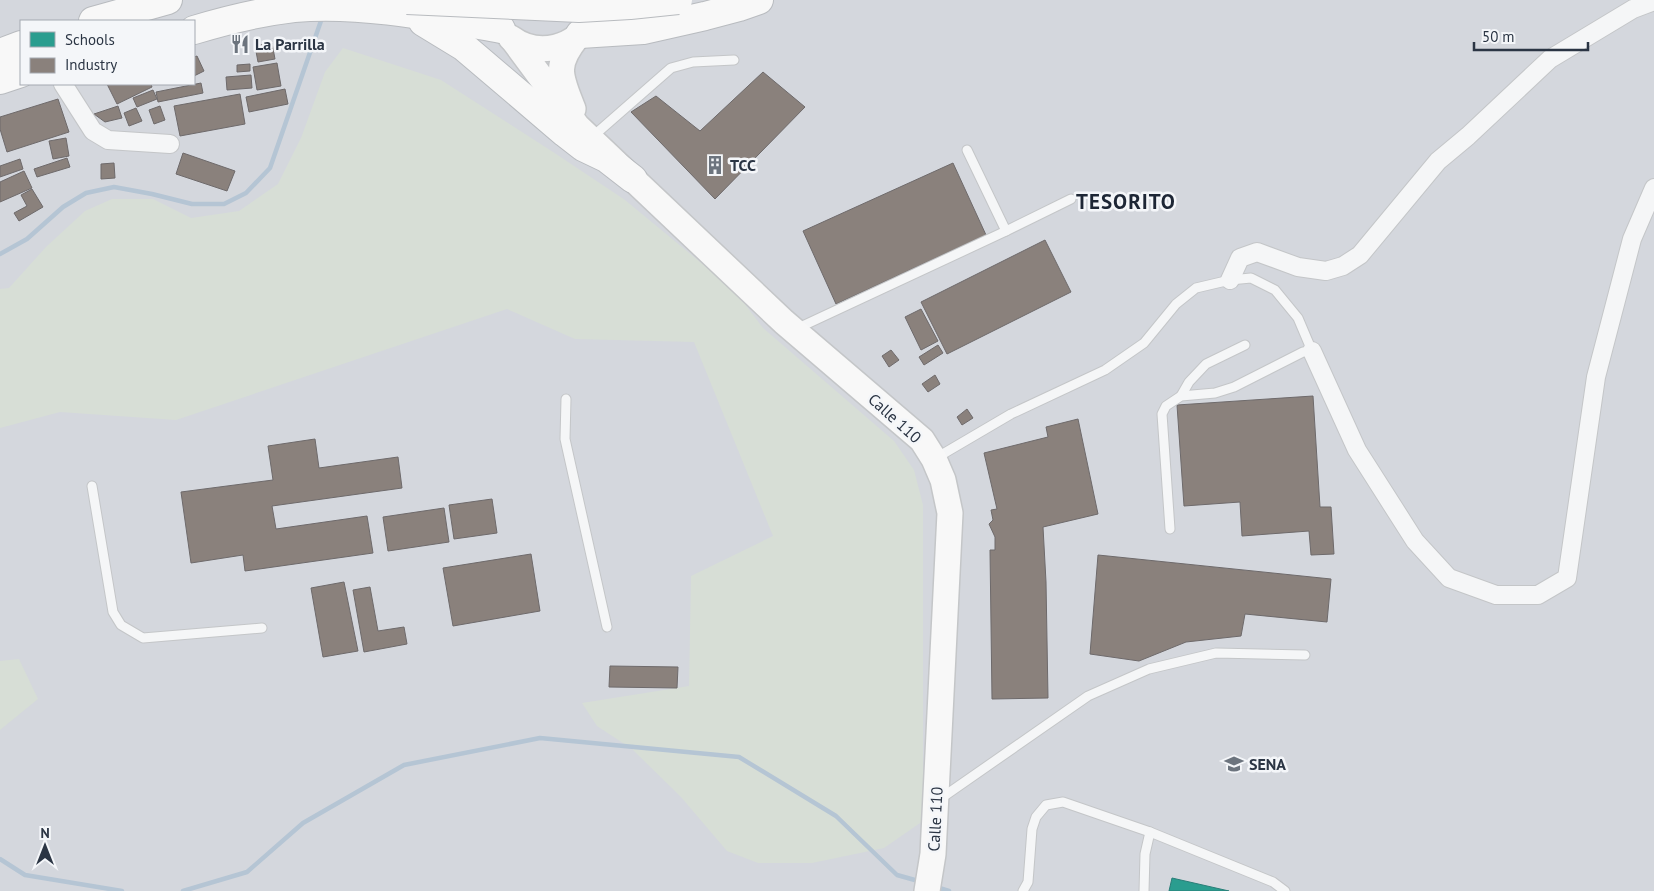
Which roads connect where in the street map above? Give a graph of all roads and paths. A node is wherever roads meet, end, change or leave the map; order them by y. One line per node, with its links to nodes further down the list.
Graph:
1 (116, 0): 10 (highway)
2 (490, 0): 14 (main road, Calle 110)
3 (596, 0): 15 (main road)
4 (678, 0): 9 (highway, bridge)
5 (759, 0): 15 (highway)
6 (1654, 2): 29 (street)
7 (159, 3): 11 (highway)
8 (284, 4): 9 (highway); 12 (highway); 13 (highway)
9 (409, 7): 14 (highway); 25 (highway)
10 (73, 20)
11 (98, 20)
12 (177, 20)
13 (195, 30)
14 (508, 35): 15 (main road); 22 (main road, Calle 110)
15 (579, 36): 22 (main road)
16 (20, 45): 17 (highway)
17 (0, 53)
18 (734, 60): 22 (lane)
19 (20, 73): 20 (highway)
20 (0, 80)
21 (64, 85): 23 (street)
22 (584, 132): 25 (main road, Calle 110)
23 (170, 144)
24 (967, 150): 28 (lane)
25 (633, 179): 30 (main road, Calle 110)
26 (1654, 188): 32 (street)
27 (1070, 199): 28 (lane)
28 (1006, 231): 30 (lane)
29 (1230, 280): 32 (lane); 35 (lane)
30 (794, 330): 35 (main road, Calle 110)
31 (1245, 345): 33 (lane)
32 (1312, 351): 33 (lane)
33 (1181, 396): 37 (lane)
34 (566, 399): 38 (lane)
35 (934, 459): 41 (main road, Calle 110)
36 (92, 486): 39 (lane)
37 (1170, 529)
38 (607, 627)
39 (262, 628)
40 (1305, 655): 41 (lane)
41 (936, 802): 43 (main road, Calle 110)
42 (1150, 832): 44 (lane); 45 (lane); 46 (lane)
43 (927, 891)
44 (1023, 891)
45 (1144, 891)
46 (1285, 891)

